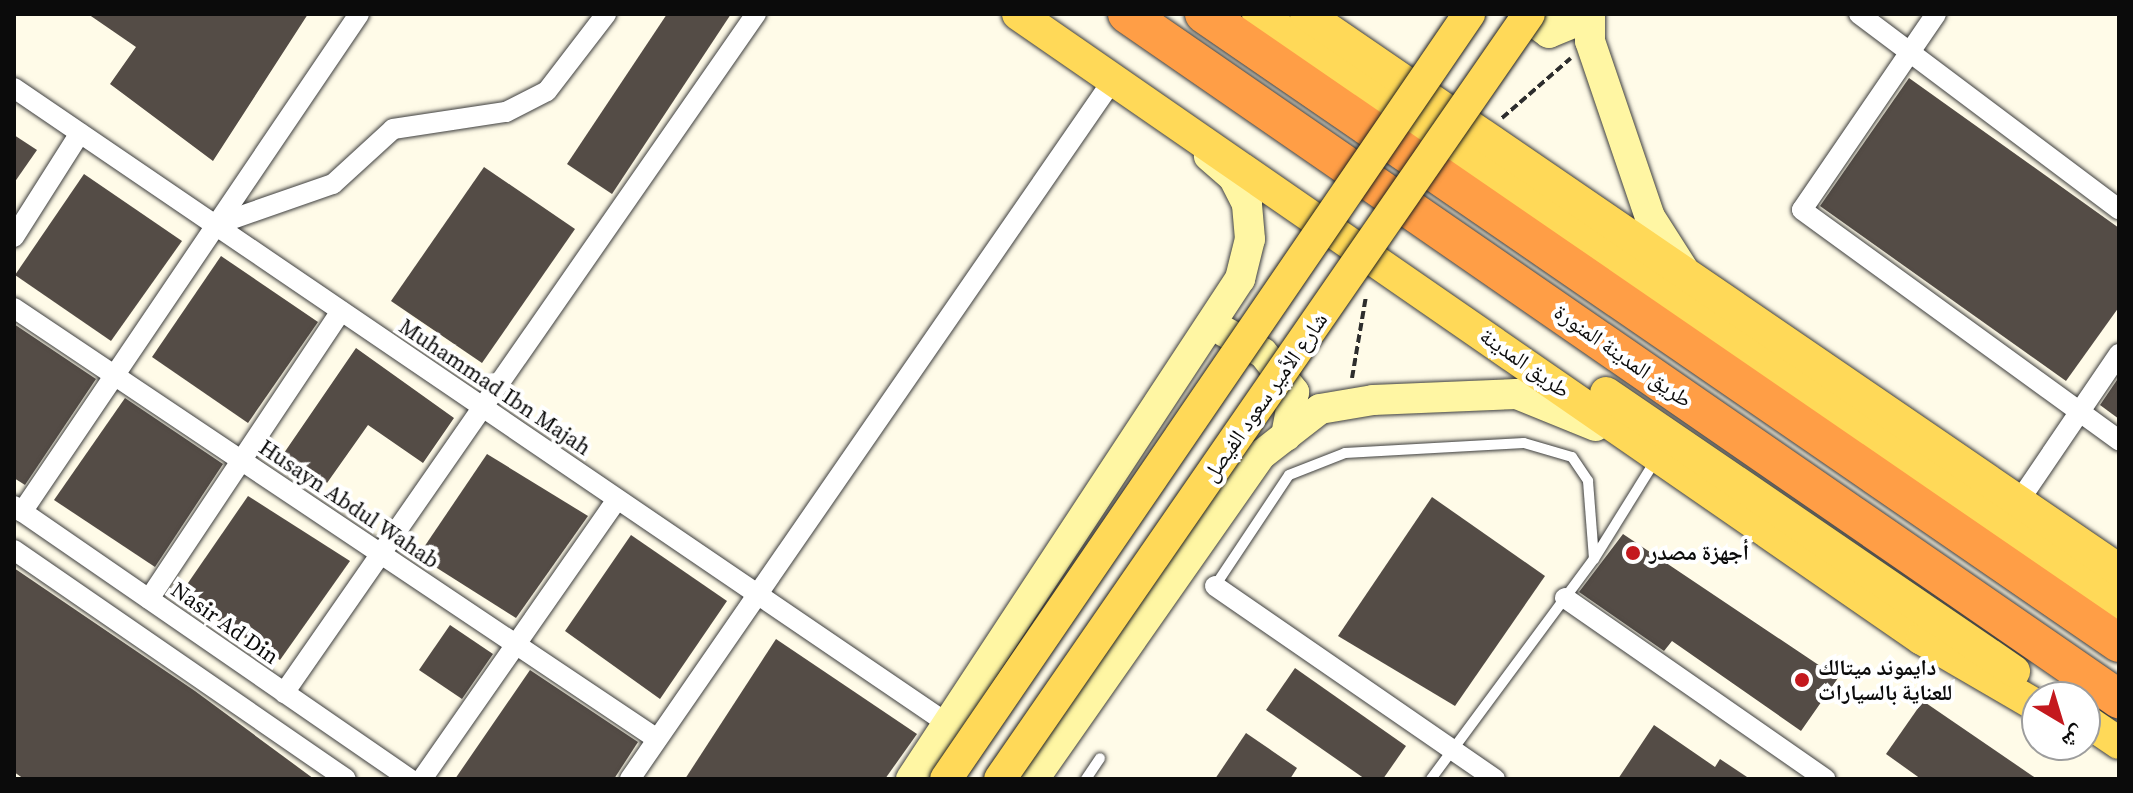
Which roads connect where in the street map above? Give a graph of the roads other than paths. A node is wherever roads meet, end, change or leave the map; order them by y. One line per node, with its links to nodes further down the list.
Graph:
1 (359, 14): 23 (street)
2 (606, 14): 23 (street)
3 (756, 14): 32 (street)
4 (1018, 14): 16 (main road, طريق المدينة)
5 (1057, 14): 22 (main road)
6 (1127, 14): 55 (highway, طريق المدينة المنورة)
7 (1204, 14): 50 (highway, طريق المدينة المنورة)
8 (1258, 14): 18 (main road)
9 (1306, 14): 26 (main road)
10 (1469, 14): 18 (main road, bridge)
11 (1526, 14): 14 (street); 20 (main road, شارع الأمير سعود الفيصل, bridge)
12 (1859, 14): 15 (street)
13 (1936, 14): 15 (street)
14 (1590, 24): 26 (street)
15 (1909, 52): 21 (street); 33 (street)
16 (1113, 80): 29 (street); 36 (main road, طريق المدينة); 46 (street)
17 (14, 88): 19 (street, Muhammad Ibn Majah)
18 (1400, 113): 20 (main road); 22 (main road, bridge)
19 (80, 133): 23 (street, Muhammad Ibn Majah); 24 (street)
20 (1442, 141): 25 (main road, شارع الأمير سعود الفيصل, bridge); 49 (main road)
21 (2119, 209)
22 (1336, 210): 25 (main road); 70 (main road, bridge)
23 (215, 225): 28 (street, Muhammad Ibn Majah); 31 (street)
24 (14, 237)
25 (1376, 237): 52 (main road); 71 (main road, شارع الأمير سعود الفيصل, bridge)
26 (1685, 272): 39 (main road)
27 (14, 308): 31 (street, Husayn Abdul Wahab)
28 (341, 311): 32 (street, Muhammad Ibn Majah); 37 (street)
29 (1197, 350): 34 (street); 56 (street)
30 (2119, 354): 33 (street)
31 (117, 377): 37 (street, Husayn Abdul Wahab); 40 (street)
32 (483, 408): 38 (street, Muhammad Ibn Majah); 42 (street)
33 (2080, 413): 35 (street); 39 (street)
34 (1286, 436): 36 (street); 72 (street)
35 (2119, 440)
36 (1658, 456): 43 (lane); 54 (main road, طريق المدينة)
37 (242, 461): 42 (street, Husayn Abdul Wahab); 48 (street)
38 (617, 499): 46 (street, Muhammad Ibn Majah); 51 (street)
39 (2019, 501): 44 (main road)
40 (18, 509): 48 (street, Nasir Ad Din)
41 (14, 550): 65 (street)
42 (378, 552): 51 (street, Husayn Abdul Wahab); 53 (street)
43 (1594, 559): 45 (lane); 47 (lane)
44 (2119, 570)
45 (1215, 586): 61 (street)
46 (759, 596): 56 (street, Muhammad Ibn Majah); 58 (street)
47 (1565, 598): 61 (lane); 64 (street)
48 (149, 599): 53 (street, Nasir Ad Din)
49 (2119, 605)
50 (2119, 643)
51 (516, 644): 58 (street, Husayn Abdul Wahab); 67 (street)
52 (2029, 681)
53 (284, 693): 66 (street, Nasir Ad Din)
54 (2021, 697)
55 (2119, 699)
56 (948, 724): 69 (street)
57 (2101, 731): 60 (main road)
58 (657, 739): 68 (street)
59 (2101, 743): 62 (main road)
60 (2119, 743)
61 (1453, 750): 74 (lane); 75 (street)
62 (2119, 754)
63 (1100, 758): 73 (lane)
64 (1821, 778)
65 (346, 779)
66 (410, 779)
67 (422, 779)
68 (630, 779)
69 (911, 779)
70 (946, 779)
71 (1000, 779)
72 (1034, 779)
73 (1086, 779)
74 (1431, 779)
75 (1495, 779)

